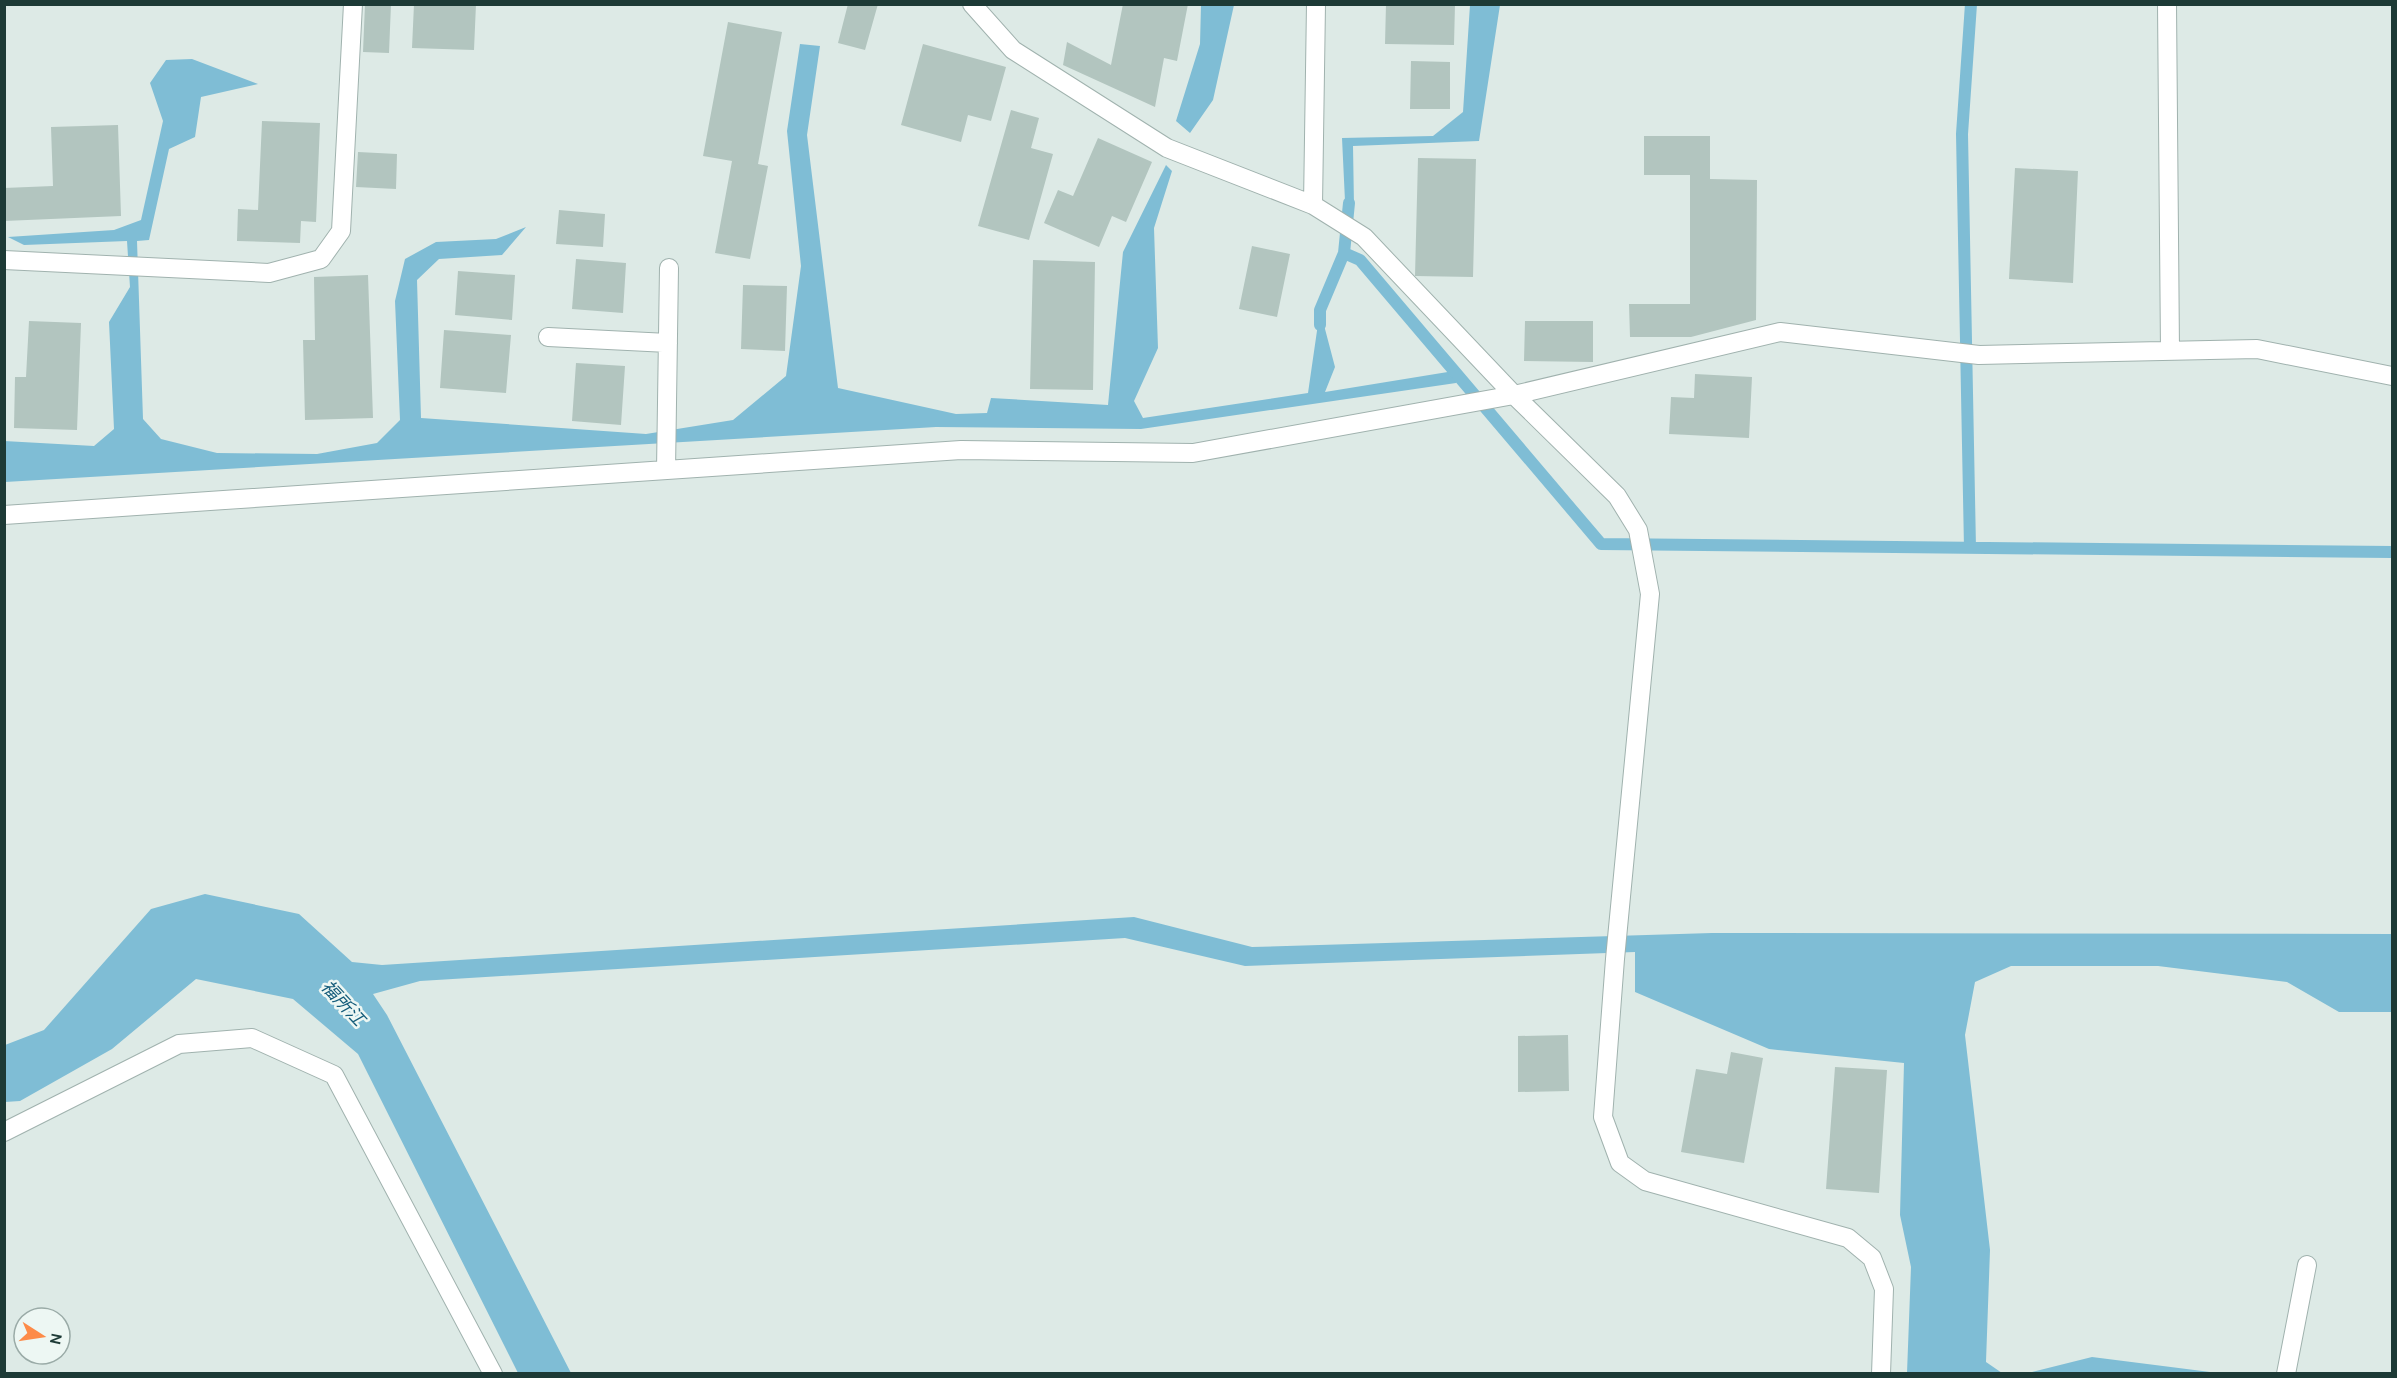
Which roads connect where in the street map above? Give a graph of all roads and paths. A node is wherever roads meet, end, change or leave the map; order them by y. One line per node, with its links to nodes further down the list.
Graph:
1 (353, 4): 6 (street)
2 (972, 4): 5 (street)
3 (1316, 4): 5 (street)
4 (2167, 4): 10 (street)
5 (1312, 205): 12 (street)
6 (4, 260)
7 (669, 268): 9 (street)
8 (548, 337): 9 (street)
9 (668, 343): 13 (street)
10 (2170, 351): 11 (street); 12 (street)
11 (2392, 376)
12 (1514, 395): 13 (street); 18 (street)
13 (666, 463): 14 (street)
14 (4, 515)
15 (4, 1132): 17 (street)
16 (2307, 1266): 19 (street)
17 (493, 1374)
18 (1881, 1374)
19 (2286, 1374)

